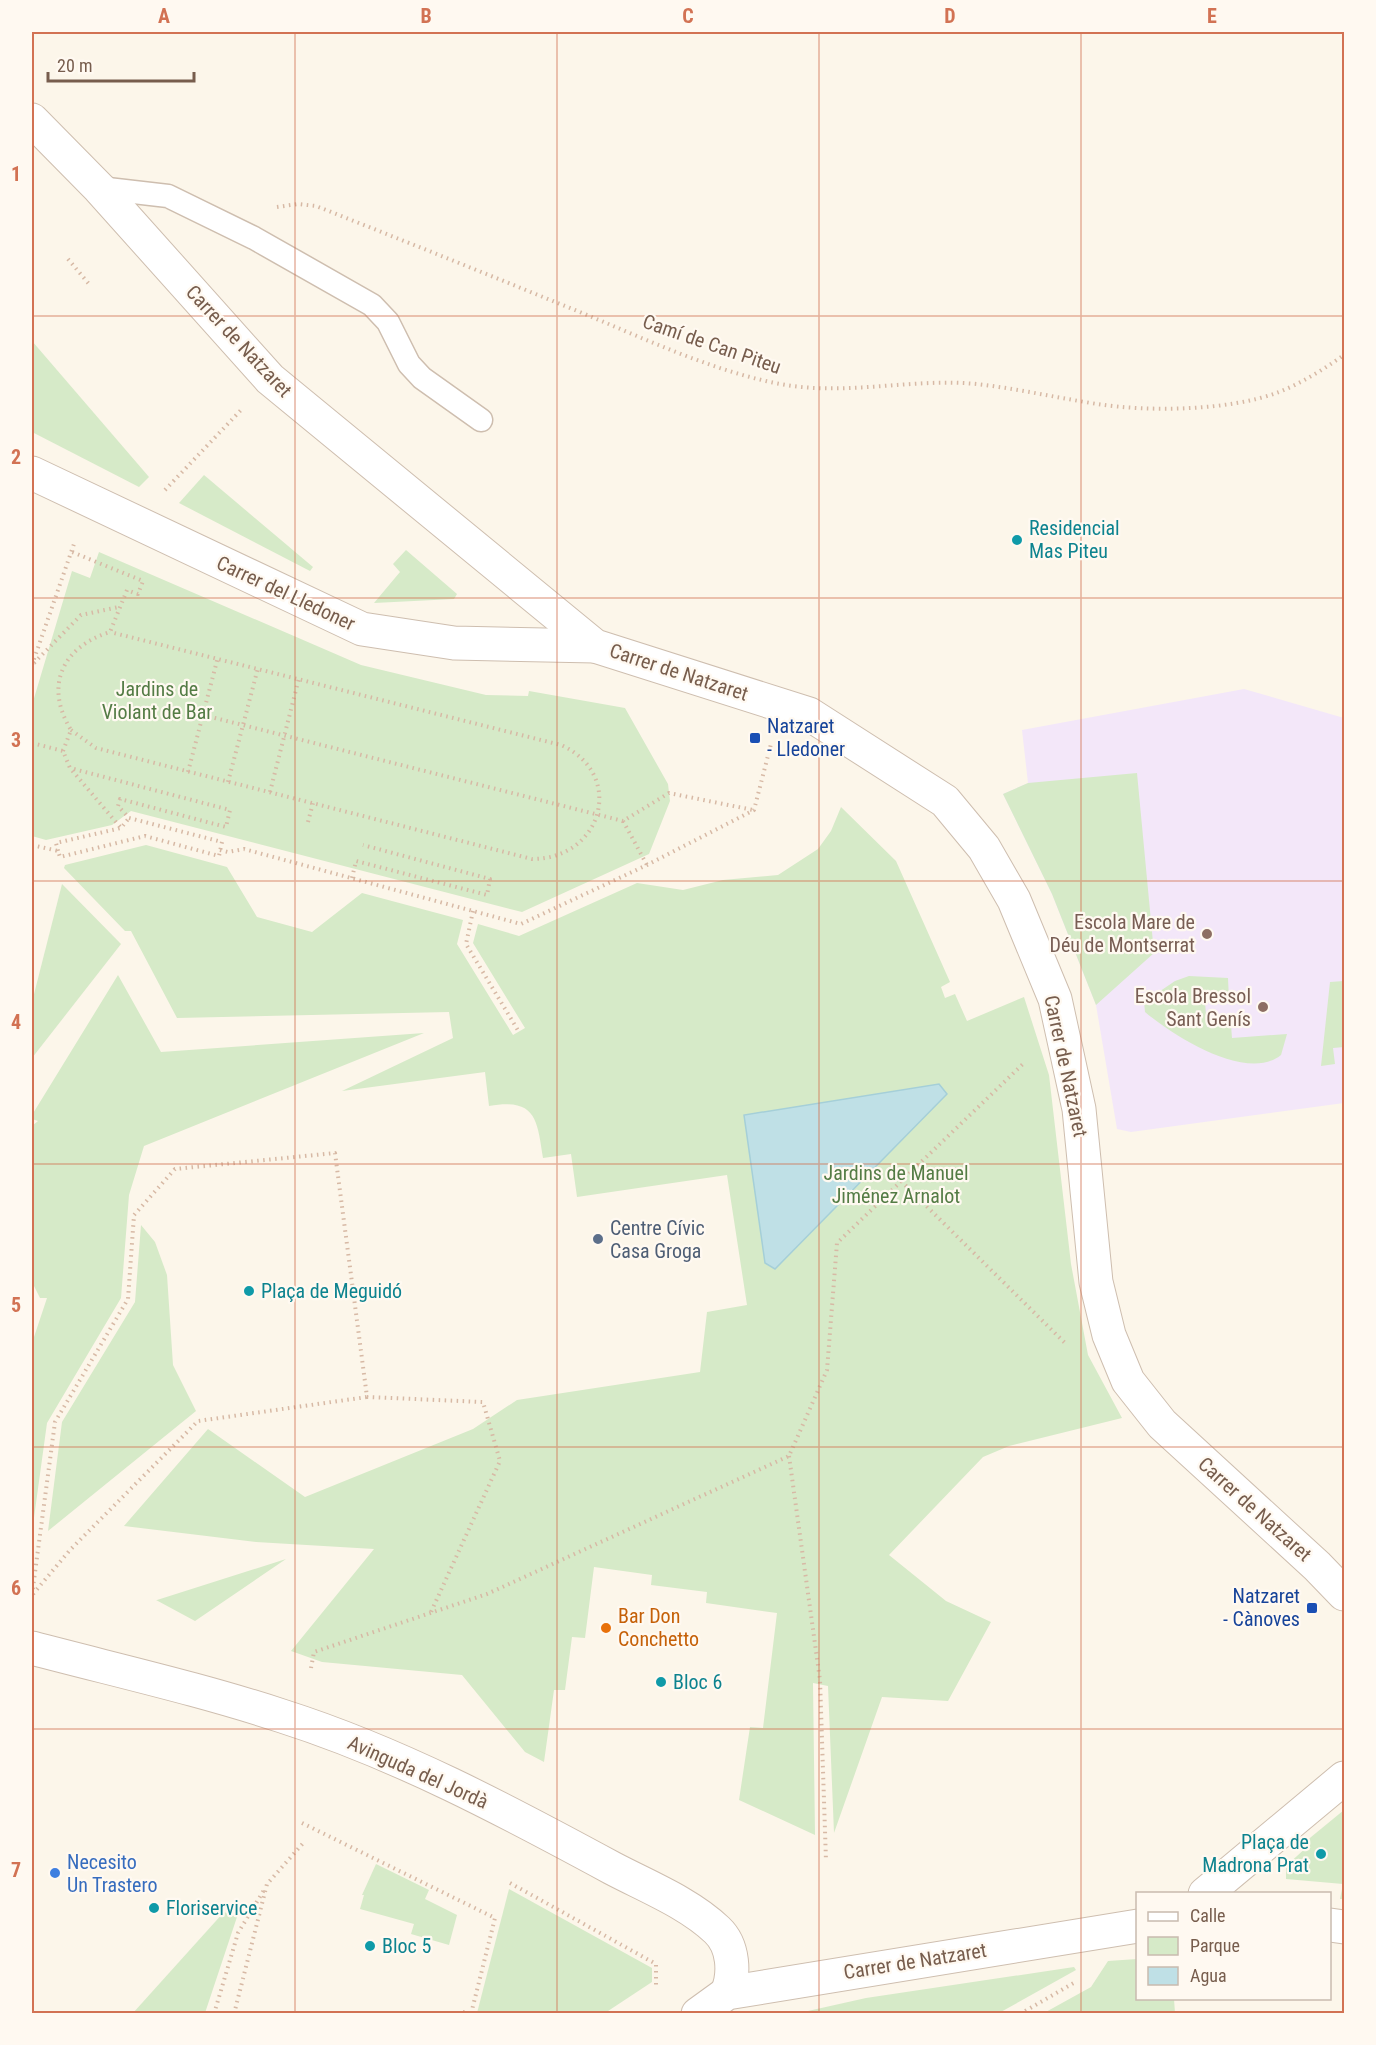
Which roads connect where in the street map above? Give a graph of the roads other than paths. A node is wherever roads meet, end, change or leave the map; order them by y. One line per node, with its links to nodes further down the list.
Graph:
1 (32, 120): 2 (street, Carrer de Natzaret)
2 (99, 188): 3 (lane); 5 (street, Carrer de Natzaret)
3 (481, 420)
4 (32, 472): 5 (street, Carrer del Lledoner)
5 (595, 646): 6 (street, Carrer de Natzaret)
6 (1331, 1561): 7 (street, Carrer de Natzaret)
7 (1344, 1594)
8 (32, 1648): 12 (street, Avinguda del Jordà)
9 (1344, 1778): 10 (street)
10 (1206, 1892)
11 (1136, 1926): 12 (street, Carrer de Natzaret)
12 (727, 1993): 13 (street, Carrer de Natzaret)
13 (698, 2013)

